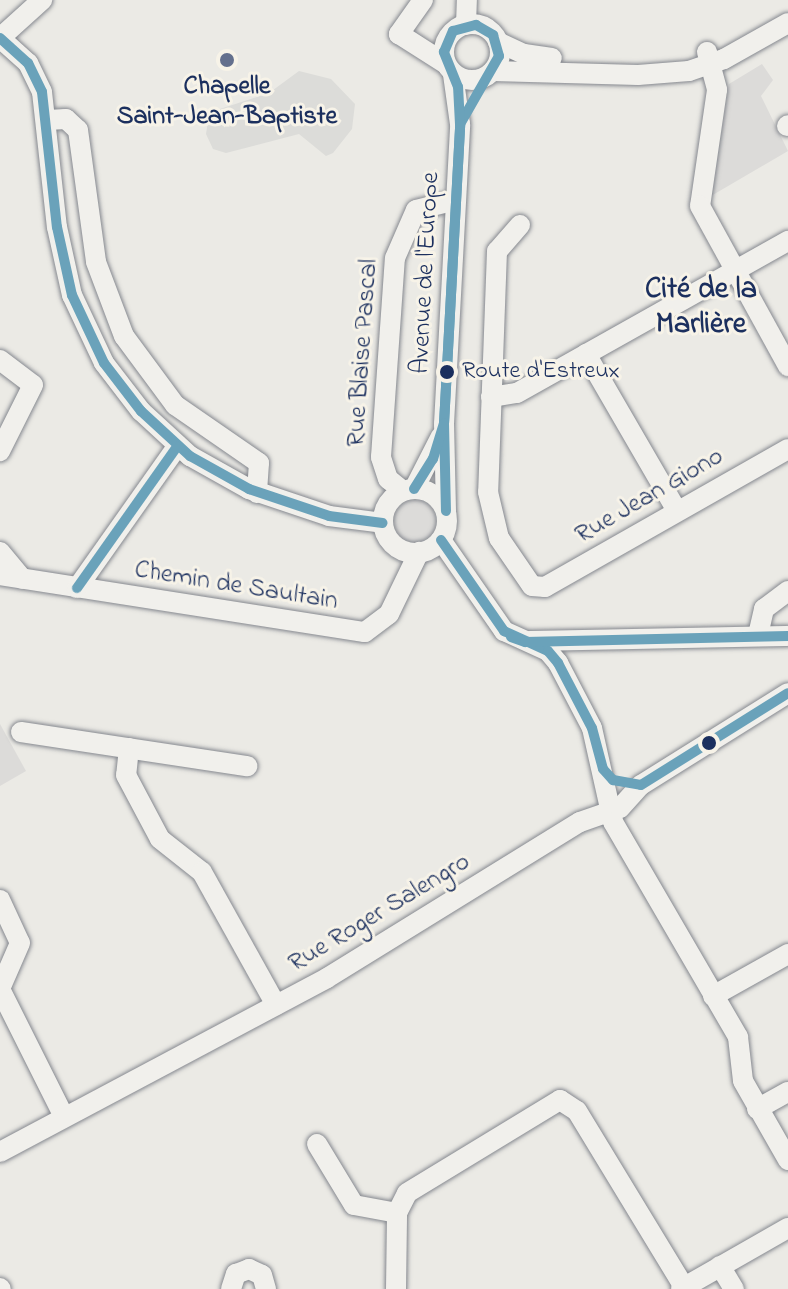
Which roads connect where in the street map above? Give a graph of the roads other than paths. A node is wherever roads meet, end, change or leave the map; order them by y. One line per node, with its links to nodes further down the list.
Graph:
1 (42, 0): 7 (street)
2 (423, 0): 10 (street)
3 (467, 0): 6 (street)
4 (788, 8): 9 (street)
5 (788, 23): 9 (street)
6 (466, 25): 8 (street); 10 (street)
7 (0, 38): 12 (street)
8 (498, 42): 9 (street); 11 (street)
9 (709, 58): 11 (street); 17 (street)
10 (450, 69): 11 (street); 13 (street, Avenue de l'Europe)
11 (489, 74): 13 (street, Avenue de l'Europe)
12 (47, 120): 18 (street); 19 (street)
13 (460, 124): 14 (street, Avenue de l'Europe)
14 (456, 200): 24 (street, Avenue de l'Europe); 28 (street, Rue Blaise Pascal)
15 (520, 225): 23 (street)
16 (788, 241): 17 (street)
17 (734, 271): 20 (street); 22 (street)
18 (118, 323): 19 (street); 29 (street)
19 (90, 337): 25 (street)
20 (586, 354): 23 (street); 31 (street)
21 (0, 360): 27 (street)
22 (788, 366)
23 (491, 397): 31 (street, Rue Jean Giono)
24 (444, 424): 28 (street, Avenue de l'Europe); 30 (street, Avenue de l'Europe)
25 (177, 447): 29 (street); 38 (street)
26 (788, 449): 31 (street, Rue Jean Giono)
27 (0, 451)
28 (409, 490): 30 (street); 32 (street)
29 (257, 493): 32 (street)
30 (446, 511): 33 (street)
31 (677, 511)
32 (383, 523): 35 (street)
33 (441, 540): 35 (street); 43 (street)
34 (0, 552): 37 (street)
35 (419, 552): 38 (street, Chemin de Saultain)
36 (0, 575): 37 (street, Chemin de Saultain)
37 (23, 579): 38 (street, Chemin de Saultain)
38 (77, 588)
39 (788, 591): 40 (street)
40 (758, 635): 41 (street); 42 (street)
41 (788, 636)
42 (573, 641): 43 (street); 44 (street)
43 (525, 642): 44 (street)
44 (558, 663): 48 (street)
45 (788, 693): 50 (street)
46 (21, 732): 47 (street)
47 (129, 748): 49 (street); 57 (street)
48 (601, 764): 50 (street); 51 (street)
49 (247, 766)
50 (635, 792): 51 (street, Rue Roger Salengro); 52 (street)
51 (609, 812): 52 (street); 57 (street, Rue Roger Salengro)
52 (622, 838): 56 (street)
53 (0, 900): 55 (street)
54 (788, 954): 56 (street)
55 (0, 989): 60 (street)
56 (713, 996): 59 (street)
57 (276, 1005): 60 (street, Rue Roger Salengro)
58 (788, 1092): 59 (street)
59 (757, 1109): 63 (street)
60 (63, 1115): 62 (street, Rue Roger Salengro)
61 (317, 1144): 64 (street)
62 (0, 1152)
63 (788, 1160)
64 (397, 1213): 67 (street); 70 (street)
65 (788, 1228): 66 (street)
66 (720, 1266): 67 (street); 71 (street)
67 (682, 1288)
68 (231, 1289): 69 (street)
69 (266, 1289)
70 (396, 1289)
71 (734, 1289)

